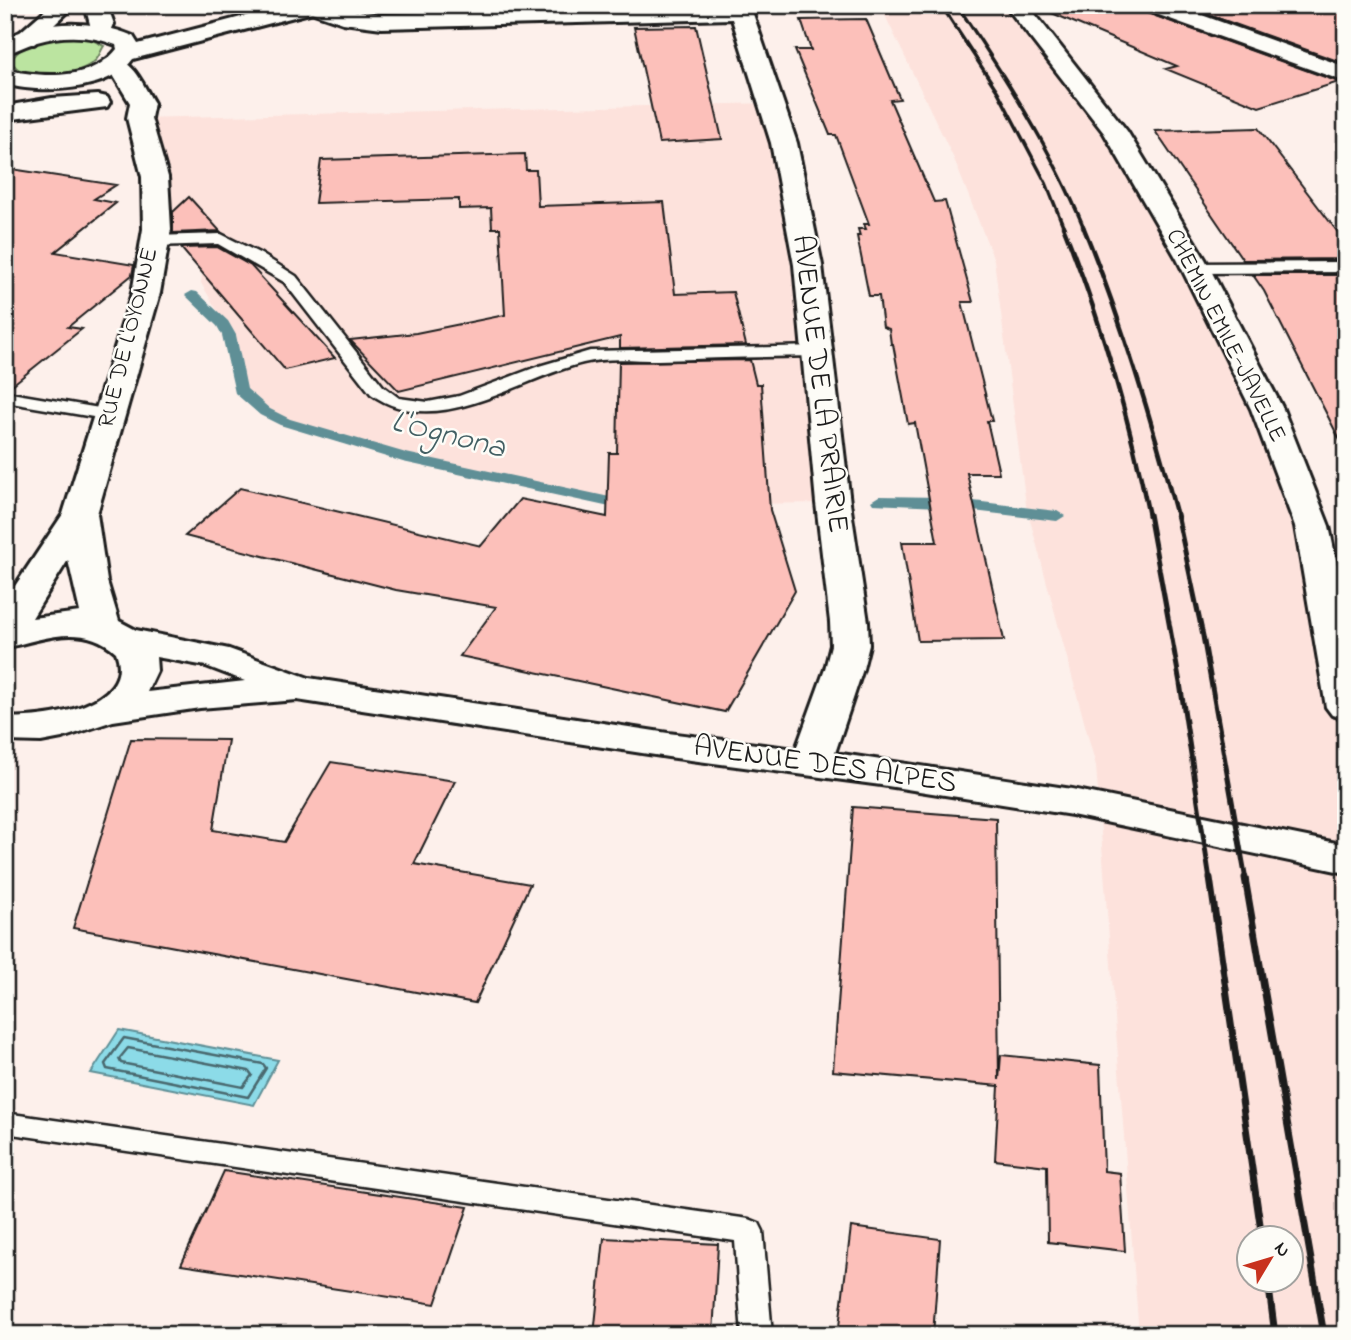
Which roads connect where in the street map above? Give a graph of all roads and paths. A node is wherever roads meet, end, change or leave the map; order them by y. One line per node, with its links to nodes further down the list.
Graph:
1 (64, 5): 8 (street)
2 (268, 5): 7 (street)
3 (313, 5): 6 (street); 7 (street)
4 (1016, 5): 18 (street, CHEMIN EMILE-JAVELLE)
5 (1153, 5): 9 (street)
6 (740, 9): 19 (street, AVENUE DE LA PRAIRIE)
7 (110, 36): 8 (street); 11 (street); 15 (street, RUE DE L'OYONNE)
8 (11, 44)
9 (1346, 75)
10 (5, 76): 11 (street)
11 (48, 83): 12 (street); 13 (street)
12 (5, 103)
13 (98, 103): 14 (street); 15 (street)
14 (5, 113)
15 (139, 118): 16 (street, RUE DE L'OYONNE)
16 (154, 241): 19 (lane); 21 (street, RUE DE L'OYONNE)
17 (1346, 267): 18 (lane)
18 (1195, 268): 23 (street, CHEMIN EMILE-JAVELLE)
19 (818, 351): 32 (street, AVENUE DE LA PRAIRIE)
20 (5, 397): 21 (lane)
21 (111, 415): 22 (street, RUE DE L'OYONNE)
22 (80, 514): 25 (street, RUE DE L'OYONNE); 26 (street, RUE DE L'OYONNE)
23 (1312, 526): 24 (street); 29 (street, CHEMIN EMILE-JAVELLE)
24 (1346, 530)
25 (5, 630)
26 (114, 634): 27 (street, AVENUE DES ALPES); 28 (street, AVENUE DES ALPES); 30 (street, RUE DE L'OYONNE)
27 (5, 637)
28 (300, 689): 30 (street, AVENUE DES ALPES); 32 (street, AVENUE DES ALPES)
29 (1346, 707)
30 (103, 710): 31 (street)
31 (7, 732)
32 (811, 764): 33 (street, AVENUE DES ALPES)
33 (1346, 859)
34 (5, 1122): 35 (lane)
35 (757, 1335)

